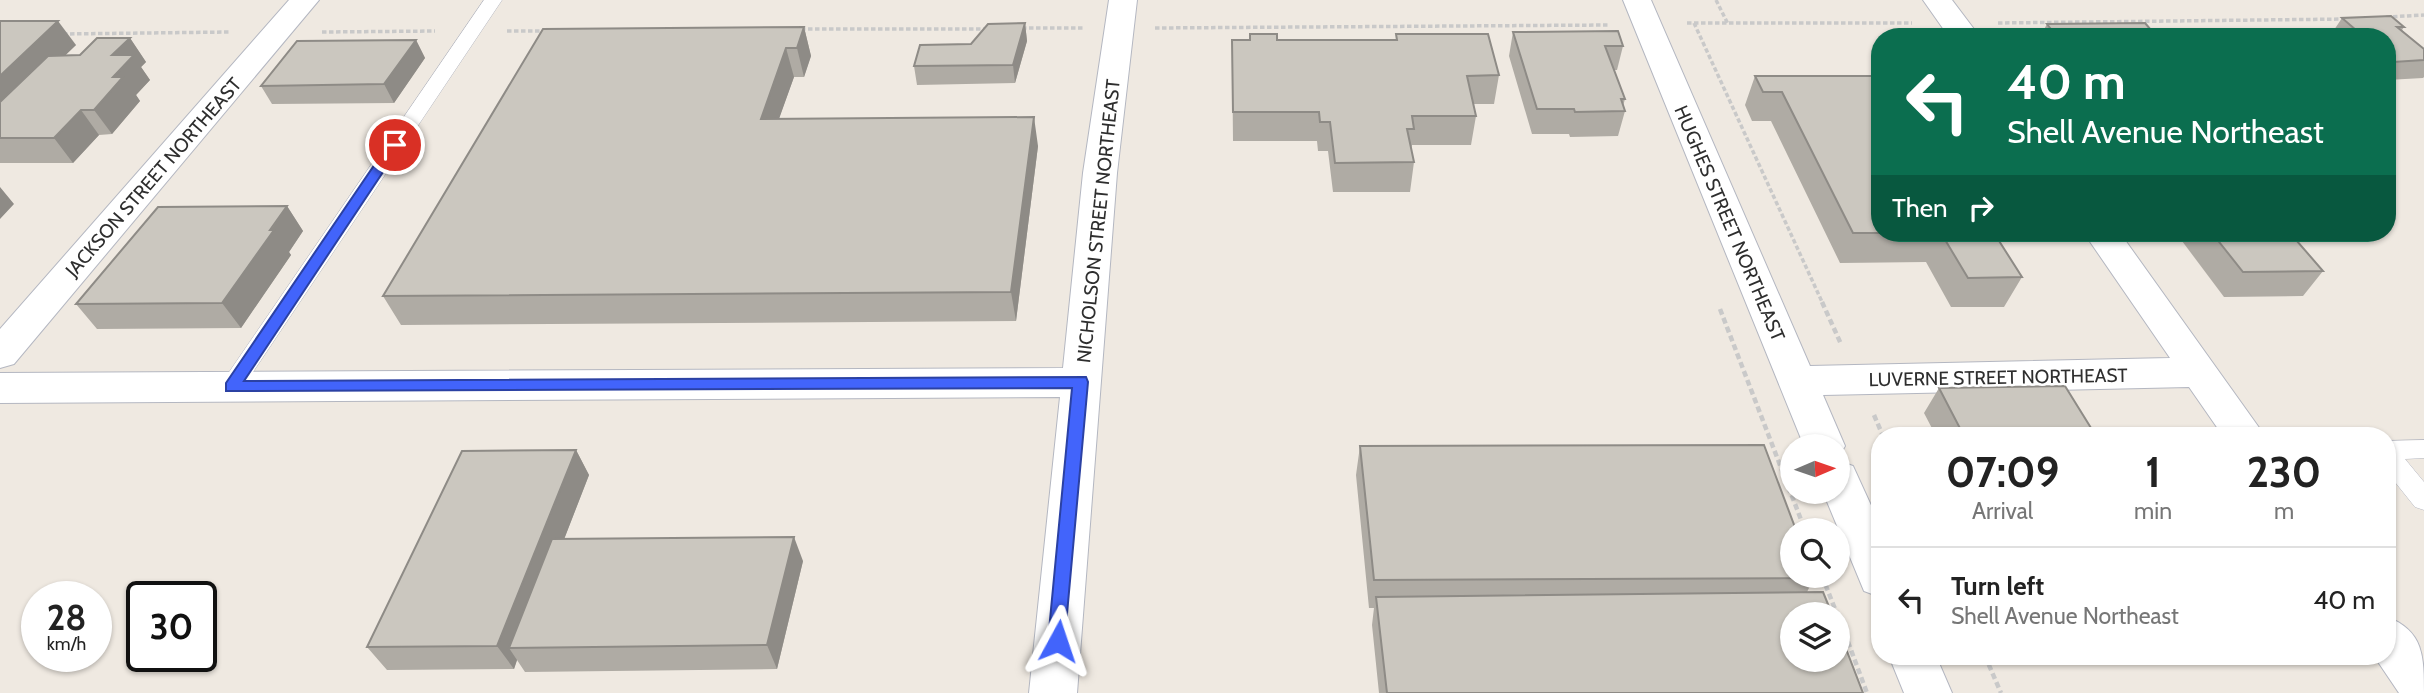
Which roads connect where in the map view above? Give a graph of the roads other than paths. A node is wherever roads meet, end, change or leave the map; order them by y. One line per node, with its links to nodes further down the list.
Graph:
1 (306, 0): 6 (street, JACKSON STREET NORTHEAST)
2 (493, 0): 10 (lane)
3 (1642, 11): 8 (street, HUGHES STREET NORTHEAST)
4 (1121, 14): 9 (street, NICHOLSON STREET NORTHEAST)
5 (2108, 242): 7 (street)
6 (0, 354)
7 (2201, 372): 8 (street, LUVERNE STREET NORTHEAST); 12 (street)
8 (1796, 381): 13 (street, HUGHES STREET NORTHEAST)
9 (1080, 382): 10 (street); 23 (street, NICHOLSON STREET NORTHEAST)
10 (231, 387): 11 (street)
11 (0, 388)
12 (2239, 427)
13 (1819, 434)
14 (2424, 449): 15 (lane)
15 (2396, 451)
16 (2396, 464): 17 (lane)
17 (2424, 500)
18 (1849, 504): 19 (street)
19 (1871, 557)
20 (2396, 650): 22 (street)
21 (1916, 665): 24 (street)
22 (2424, 689)
23 (1053, 693)
24 (1928, 693)

